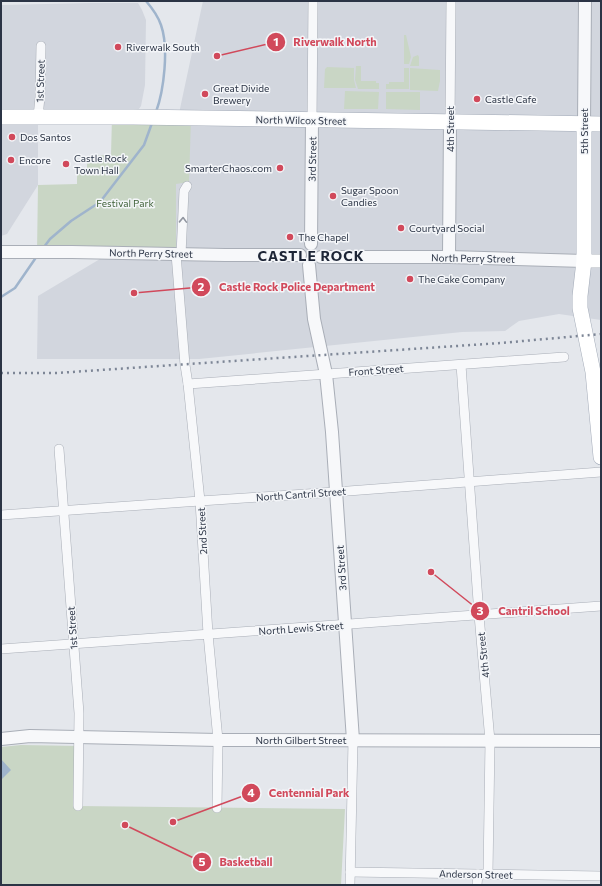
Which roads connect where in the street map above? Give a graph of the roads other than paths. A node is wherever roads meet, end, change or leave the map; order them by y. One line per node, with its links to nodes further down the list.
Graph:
1 (314, 1): 7 (street, 3rd Street)
2 (451, 1): 8 (street, 4th Street)
3 (585, 1): 9 (street, 5th Street)
4 (41, 46): 6 (street, 1st Street)
5 (1, 117): 6 (main road, North Wilcox Street)
6 (38, 117): 7 (main road, North Wilcox Street)
7 (312, 120): 8 (main road, North Wilcox Street); 12 (street, 3rd Street)
8 (450, 122): 9 (main road, North Wilcox Street); 17 (street, 4th Street)
9 (584, 123): 10 (main road, North Wilcox Street); 18 (main road, 5th Street)
10 (601, 124)
11 (187, 186): 14 (street, 2nd Street, one-way to 11)
12 (311, 244): 15 (street); 16 (street)
13 (5, 252): 14 (street, North Perry Street)
14 (179, 254): 15 (street, North Perry Street); 26 (street, 2nd Street)
15 (300, 255): 20 (street)
16 (321, 257): 17 (street, North Perry Street); 20 (street)
17 (449, 257): 18 (street, North Perry Street)
18 (584, 261): 19 (main road, North Perry Street); 21 (main road, 5th Street); 27 (main road, 5th Street)
19 (601, 261)
20 (309, 265): 25 (street, 3rd Street)
21 (599, 349): 24 (main road, 5th Street)
22 (564, 357): 23 (street, Front Street)
23 (461, 365): 25 (street, Front Street); 31 (street, 4th Street)
24 (601, 368): 27 (street)
25 (326, 374): 26 (street, Front Street); 32 (street, 3rd Street)
26 (188, 384): 33 (street, 2nd Street)
27 (596, 394): 29 (main road, 5th Street)
28 (59, 449): 34 (street, 1st Street)
29 (601, 457)
30 (601, 472): 31 (street, North Cantril Street)
31 (469, 483): 32 (street, North Cantril Street); 37 (street, 4th Street)
32 (335, 492): 33 (street, North Cantril Street); 38 (street, 3rd Street)
33 (200, 501): 34 (street, North Cantril Street); 39 (street, 2nd Street)
34 (64, 511): 35 (street, North Cantril Street); 40 (street, 1st Street)
35 (1, 515)
36 (601, 606): 37 (street, North Lewis Street)
37 (479, 615): 38 (street, North Lewis Street); 46 (street, 4th Street)
38 (344, 624): 39 (street, North Lewis Street); 45 (street, 3rd Street)
39 (208, 634): 40 (street, North Lewis Street); 44 (street, 2nd Street)
40 (73, 645): 41 (street, North Lewis Street); 42 (street, 1st Street)
41 (1, 649)
42 (79, 738): 43 (street, North Gilbert Street); 44 (street, North Gilbert Street); 48 (street, 1st Street)
43 (1, 739)
44 (218, 740): 45 (street, North Gilbert Street); 49 (street, 2nd Street)
45 (353, 740): 46 (street, North Gilbert Street); 50 (street, 3rd Street)
46 (490, 741): 47 (street, North Gilbert Street); 52 (street, 4th Street)
47 (601, 741)
48 (78, 806)
49 (217, 808)
50 (350, 872): 51 (street, Anderson Street); 55 (street, 3rd Street)
51 (478, 874): 52 (street, Anderson Street); 56 (street)
52 (488, 874): 53 (street, Anderson Street)
53 (581, 875): 54 (street, Anderson Street); 57 (street)
54 (601, 876)
55 (350, 885)
56 (477, 885)
57 (581, 885)

